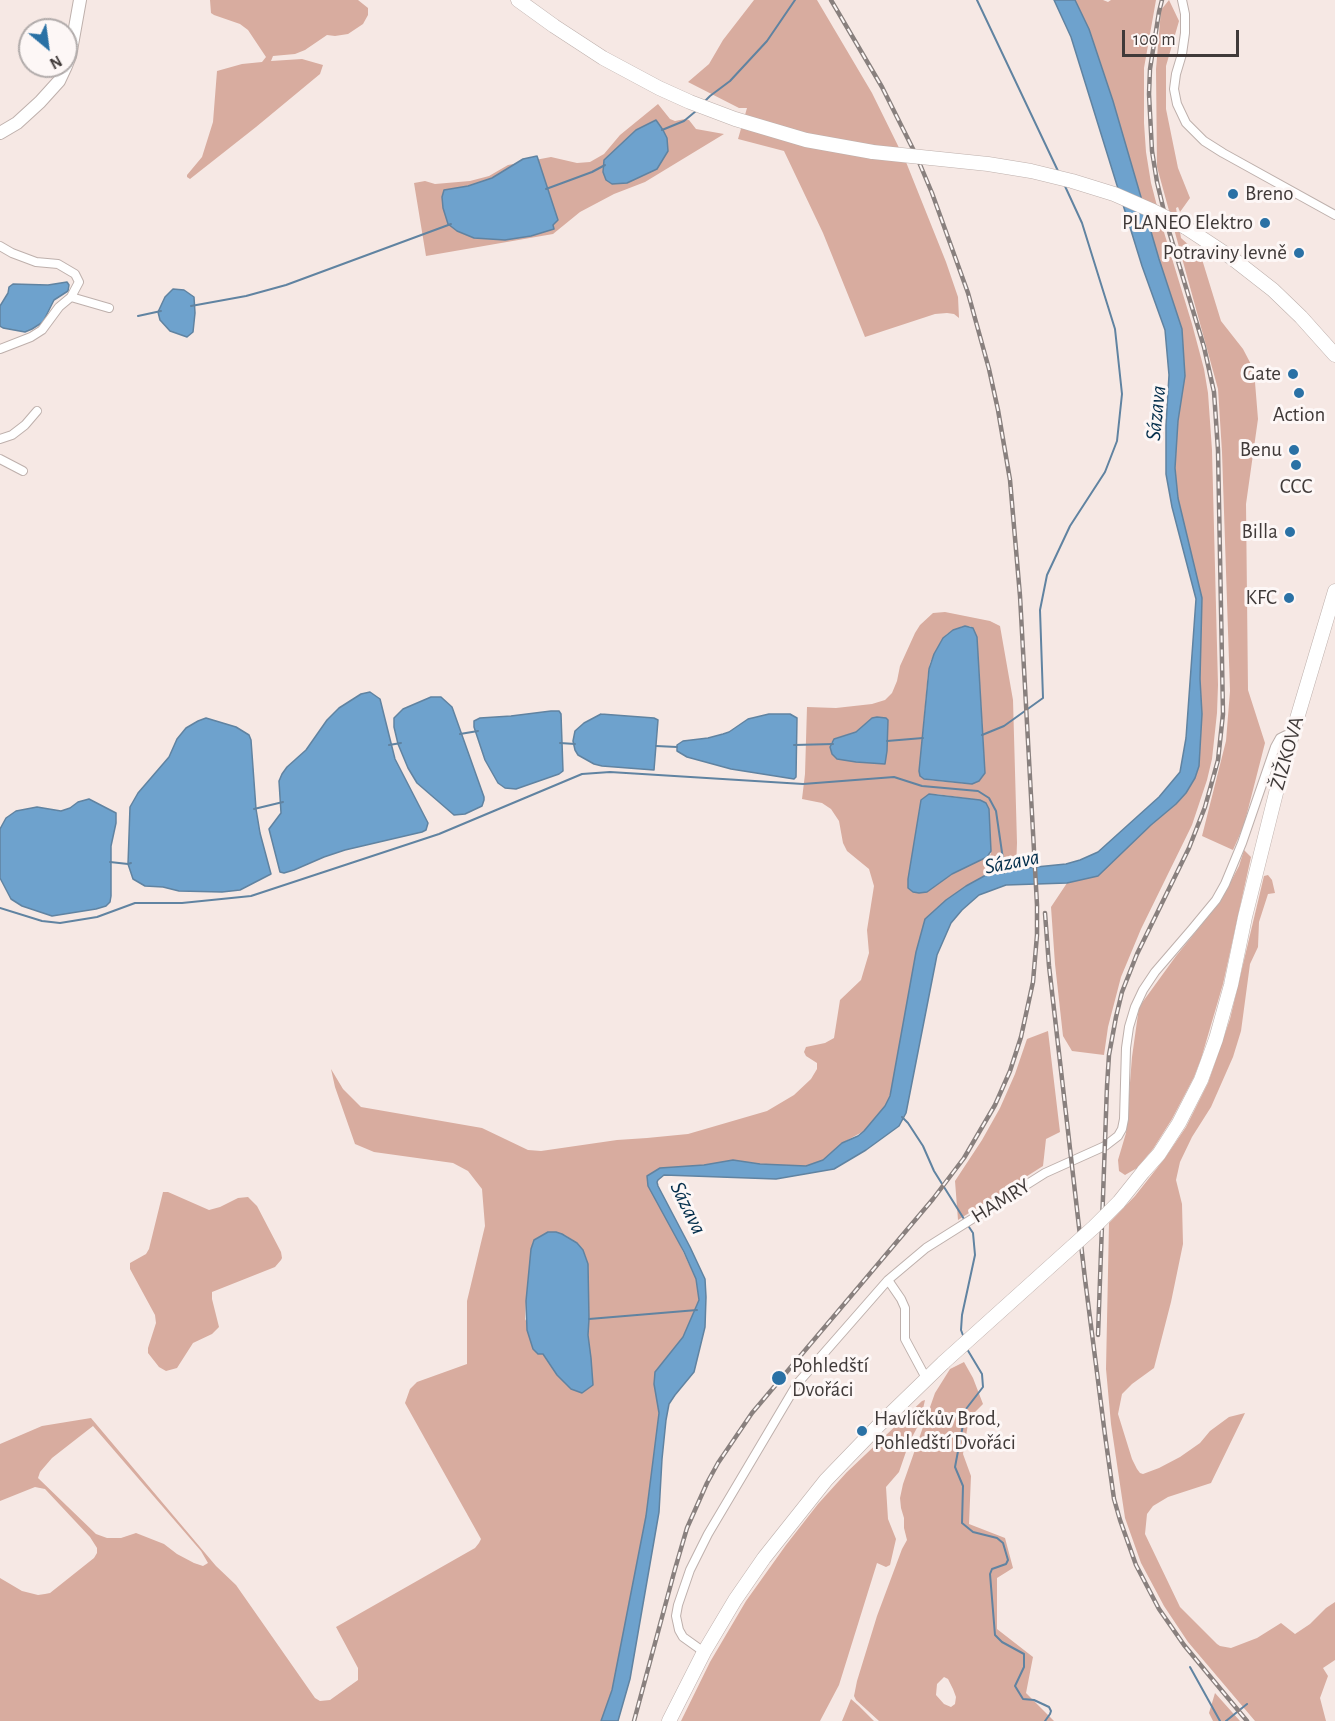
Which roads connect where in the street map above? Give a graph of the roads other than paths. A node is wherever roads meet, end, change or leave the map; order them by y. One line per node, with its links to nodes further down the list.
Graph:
1 (80, 0): 4 (street)
2 (518, 0): 12 (main road, bridge)
3 (1182, 0): 7 (street)
4 (77, 18)
5 (60, 78): 6 (street)
6 (0, 133)
7 (1335, 215)
8 (0, 246): 9 (street)
9 (71, 297): 10 (street); 11 (street)
10 (109, 308)
11 (0, 349)
12 (1335, 355)
13 (37, 411): 14 (street)
14 (0, 439)
15 (0, 459): 16 (street)
16 (23, 471)
17 (1335, 591): 18 (main road, ŽIŽKOVA)
18 (1292, 735): 19 (street, HAMRY); 20 (main road, ŽIŽKOVA, bridge)
19 (888, 1280): 20 (street); 21 (street, HAMRY)
20 (927, 1380): 21 (main road, ŽIŽKOVA)
21 (704, 1652): 22 (main road, ŽIŽKOVA)
22 (669, 1721)

